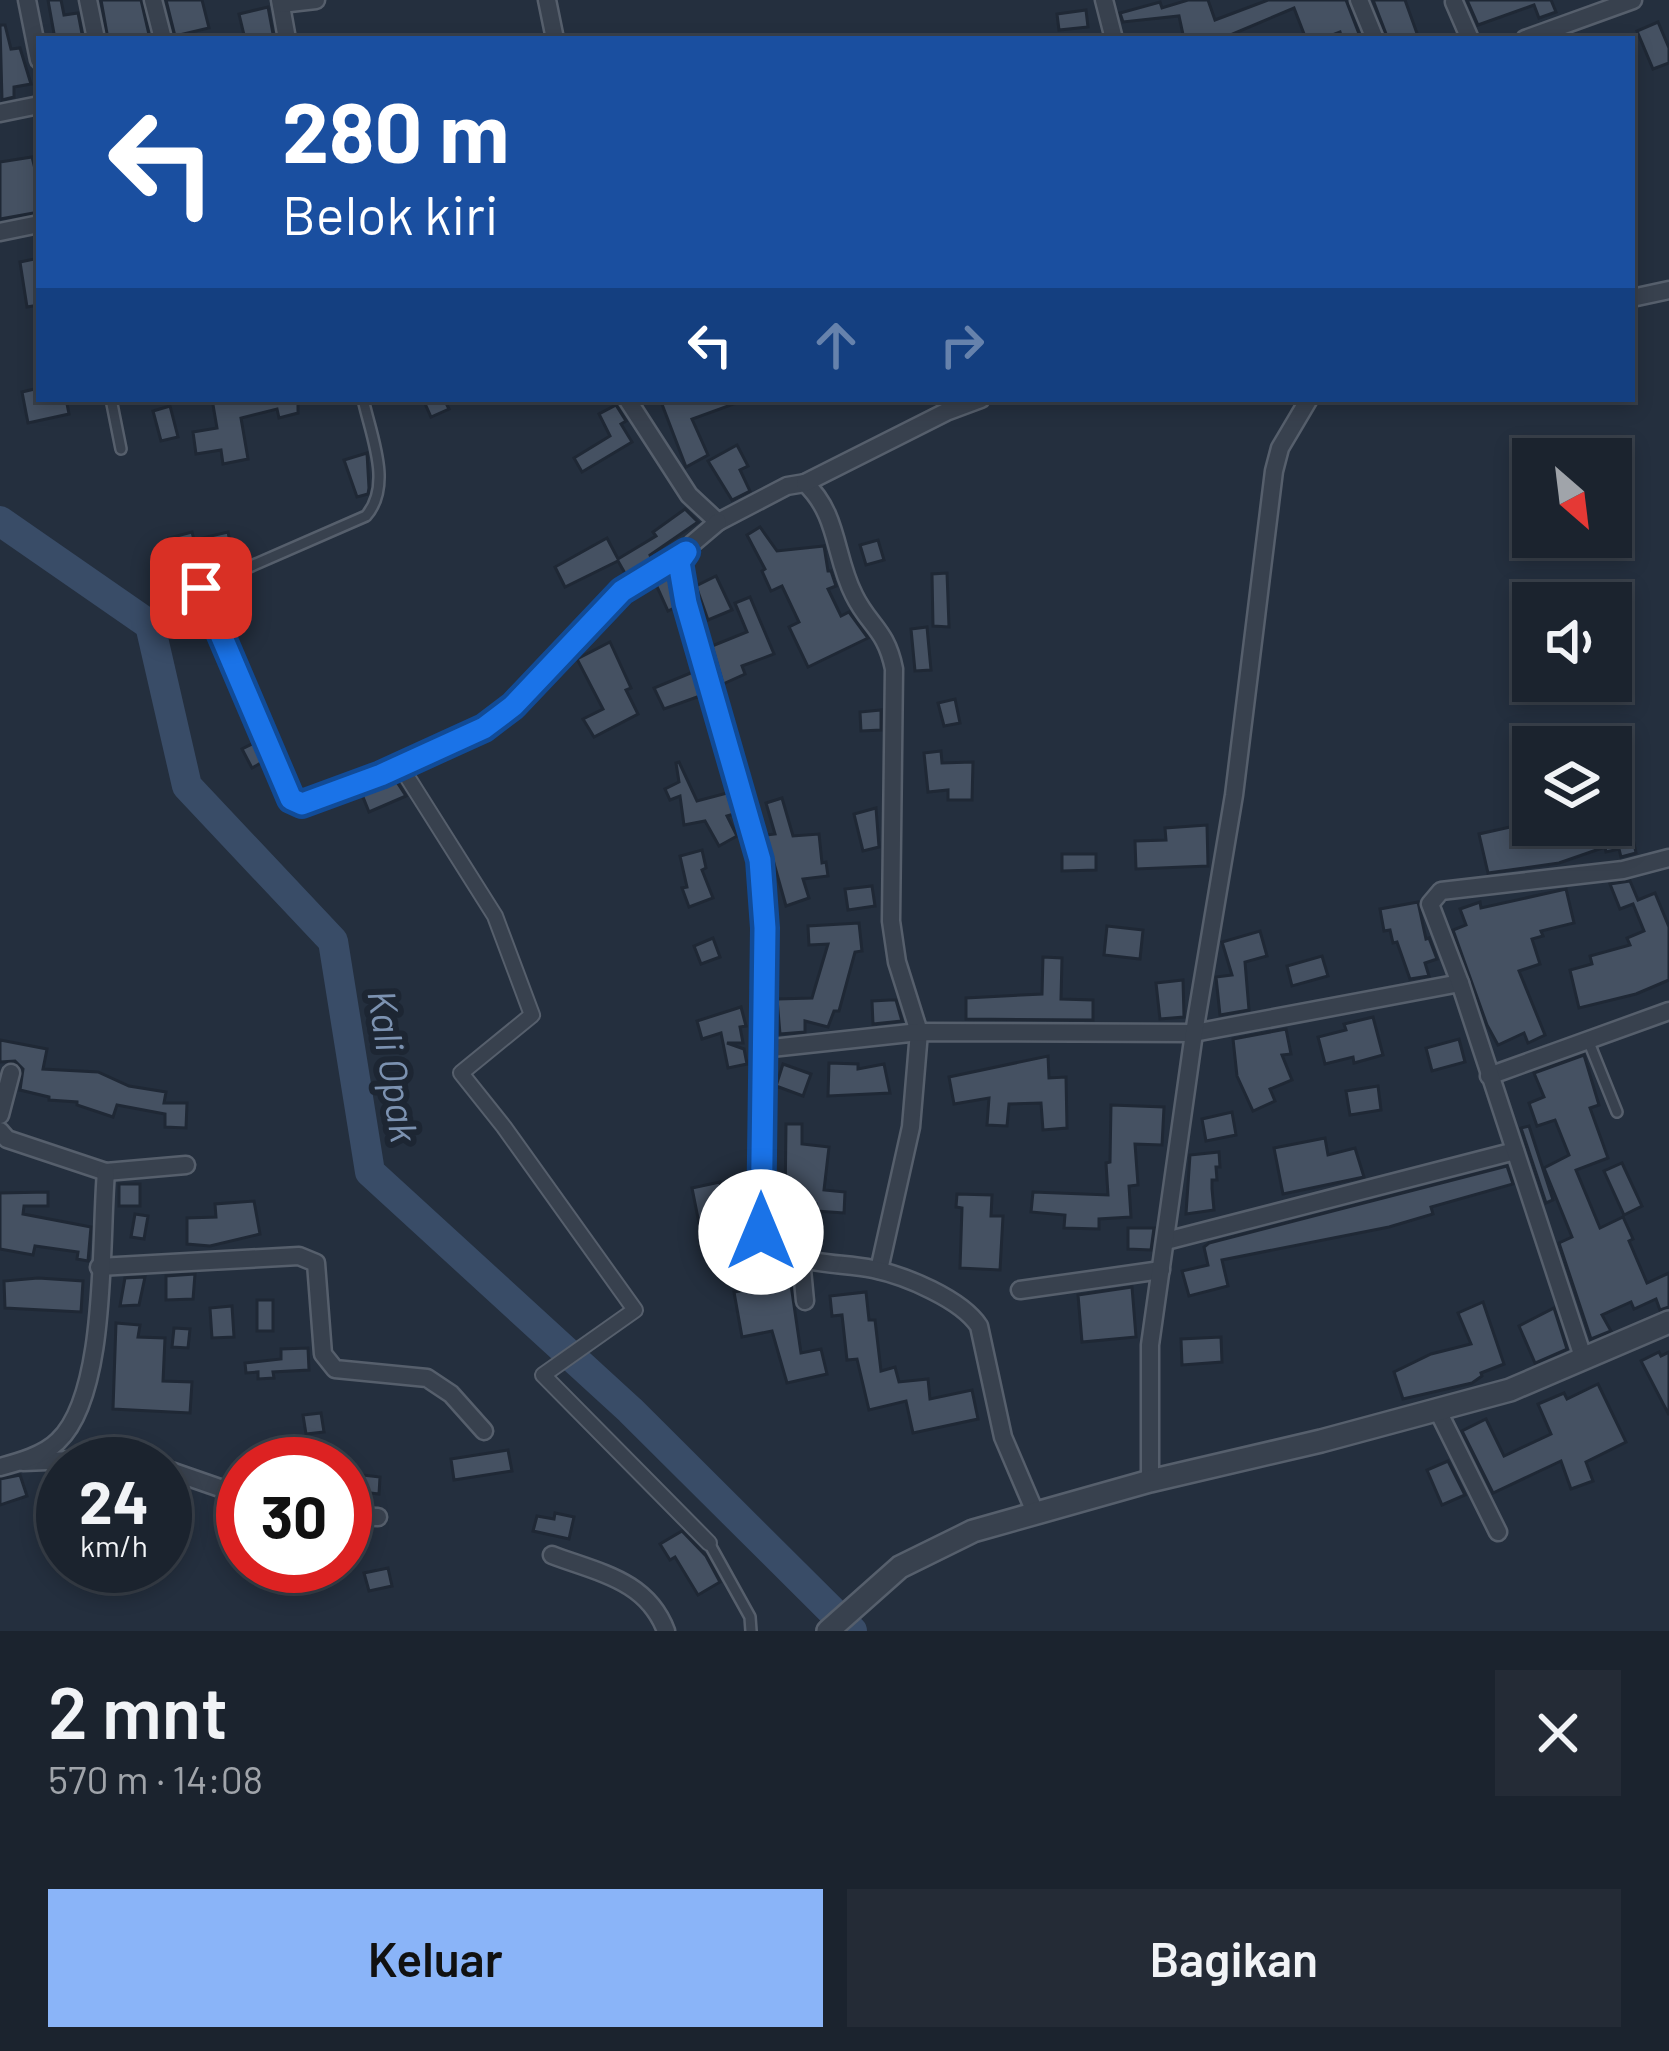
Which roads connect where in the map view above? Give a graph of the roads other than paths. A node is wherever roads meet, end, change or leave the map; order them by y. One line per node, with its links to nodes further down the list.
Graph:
1 (27, 0): 21 (street)
2 (88, 0): 13 (street)
3 (153, 0): 14 (street)
4 (316, 0): 10 (street)
5 (547, 0): 16 (street)
6 (1104, 0): 17 (street)
7 (1359, 0): 18 (street)
8 (1569, 0): 12 (street)
9 (1633, 0): 12 (street)
10 (280, 2): 15 (street)
11 (1454, 2): 19 (street)
12 (1577, 21): 20 (street)
13 (95, 36)
14 (162, 36)
15 (286, 36)
16 (554, 36)
17 (1113, 36)
18 (1374, 36)
19 (1469, 36)
20 (1534, 36)
21 (36, 45)
22 (36, 106): 23 (street)
23 (0, 113)
24 (36, 225): 25 (street)
25 (0, 232)
26 (1669, 290): 27 (street)
27 (1635, 297)
28 (112, 402): 33 (lane)
29 (364, 402): 37 (lane)
30 (629, 402): 35 (street)
31 (973, 402): 34 (street)
32 (1308, 402): 42 (street)
33 (121, 449)
34 (805, 484): 35 (street); 41 (street)
35 (718, 522): 36 (street)
36 (686, 552): 37 (lane); 44 (street)
37 (400, 767): 72 (street)
38 (1669, 858): 39 (street)
39 (1460, 983): 42 (street); 46 (street)
40 (1669, 1011): 43 (street)
41 (919, 1032): 42 (street); 44 (street); 56 (street)
42 (1194, 1033): 53 (street)
43 (1588, 1040): 46 (street); 47 (lane)
44 (762, 1049): 54 (street)
45 (10, 1073): 48 (street)
46 (1489, 1076): 50 (street)
47 (1617, 1112)
48 (0, 1115)
49 (2, 1138): 52 (street)
50 (1515, 1151): 53 (street); 61 (street)
51 (186, 1165): 52 (street)
52 (106, 1172): 55 (street)
53 (1166, 1240): 57 (street)
54 (801, 1259): 56 (street); 59 (street)
55 (99, 1267): 63 (street); 65 (street)
56 (879, 1270): 68 (street)
57 (1161, 1270): 58 (street); 67 (street)
58 (1020, 1290)
59 (805, 1301)
60 (1669, 1322): 61 (street)
61 (1584, 1360): 62 (street)
62 (1438, 1412): 67 (street); 71 (street)
63 (484, 1431)
64 (36, 1461): 65 (street)
65 (22, 1462): 66 (street)
66 (0, 1467)
67 (1150, 1481): 68 (street)
68 (1035, 1513): 76 (street)
69 (372, 1516): 70 (street)
70 (378, 1516)
71 (1498, 1532)
72 (709, 1543): 75 (lane)
73 (552, 1555): 74 (street)
74 (666, 1631)
75 (751, 1631)
76 (828, 1631)

